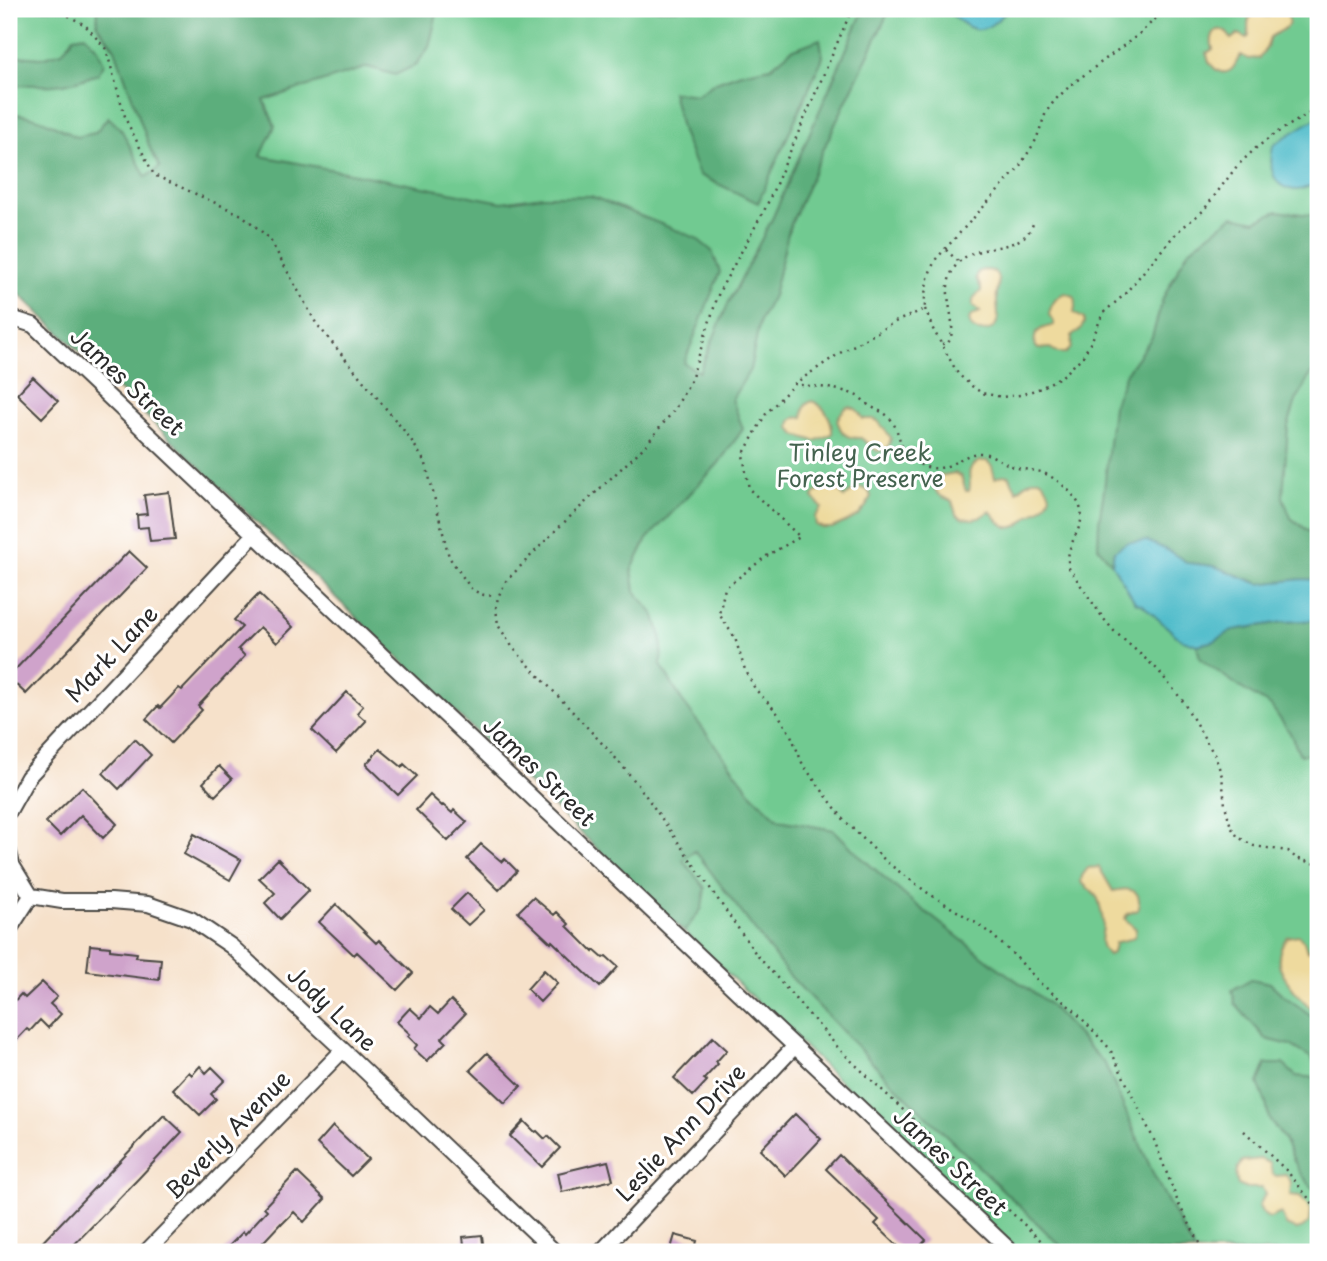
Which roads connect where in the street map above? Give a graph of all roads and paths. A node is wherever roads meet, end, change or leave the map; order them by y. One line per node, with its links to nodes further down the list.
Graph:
1 (56, 9): 13 (path)
2 (852, 9): 13 (path)
3 (1166, 9): 6 (path)
4 (1318, 108): 10 (path)
5 (1033, 224): 7 (path)
6 (946, 250): 7 (path); 8 (path)
7 (959, 262): 10 (path)
8 (925, 309): 10 (path); 11 (path)
9 (9, 320): 12 (street, James Street)
10 (942, 344)
11 (794, 384): 16 (path); 28 (path)
12 (255, 534): 14 (street, Mark Lane); 19 (street, James Street)
13 (498, 597): 27 (path)
14 (9, 811)
15 (9, 852): 17 (street)
16 (1318, 865)
17 (31, 896): 18 (street); 20 (street, Jody Lane)
18 (9, 930)
19 (795, 1046): 25 (street, Leslie Ann Drive); 26 (street, James Street)
20 (343, 1050): 23 (street, Beverly Avenue); 24 (street, Jody Lane)
21 (1244, 1131): 22 (path)
22 (1318, 1210)
23 (146, 1252)
24 (555, 1252)
25 (601, 1252)
26 (1012, 1252)
27 (1054, 1252)
28 (1205, 1252)

